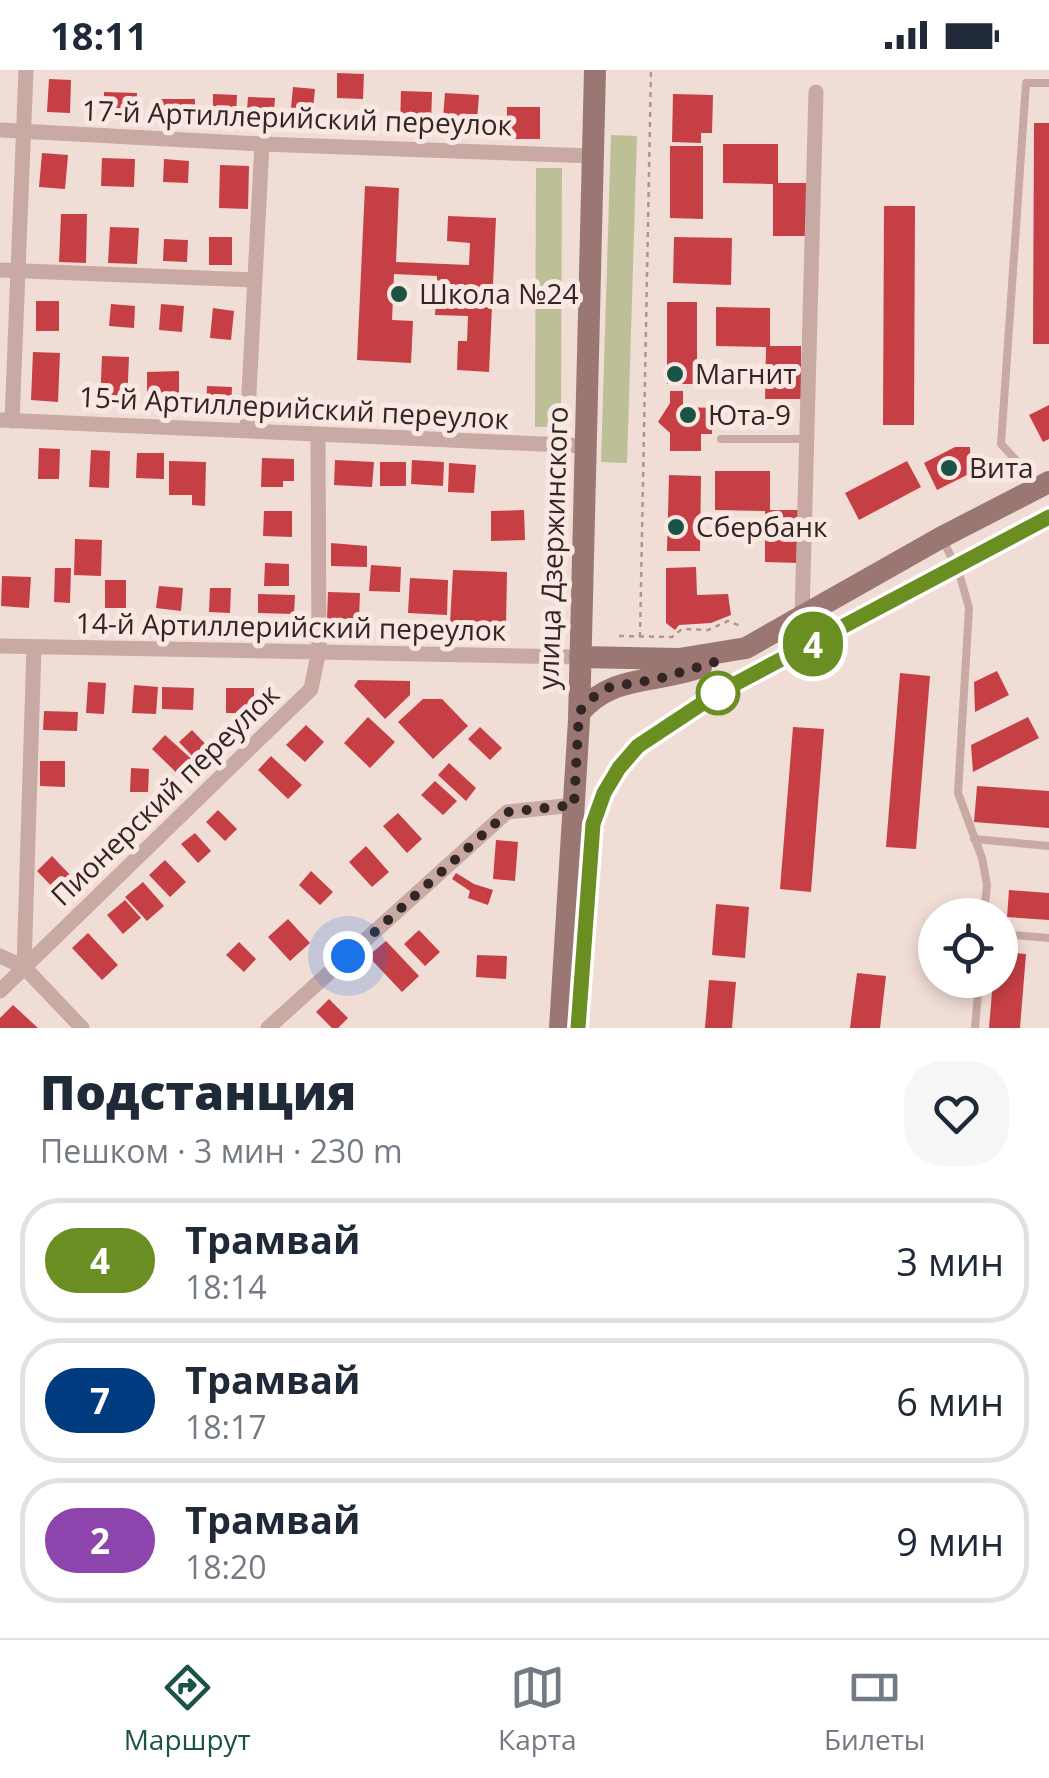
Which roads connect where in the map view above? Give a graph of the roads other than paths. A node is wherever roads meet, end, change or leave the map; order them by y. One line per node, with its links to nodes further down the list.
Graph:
1 (26, 70): 6 (street)
2 (595, 70): 8 (main road, улица Дзержинского)
3 (1049, 82): 18 (lane)
4 (816, 92): 16 (street)
5 (0, 130): 6 (street, 17-й Артиллерийский переулок)
6 (24, 131): 7 (street, 17-й Артиллерийский переулок); 10 (street)
7 (262, 144): 8 (street, 17-й Артиллерийский переулок); 11 (street)
8 (593, 156): 17 (main road, улица Дзержинского)
9 (0, 270): 10 (street)
10 (18, 271): 11 (street); 12 (street)
11 (254, 280): 13 (street)
12 (6, 420): 13 (street, 15-й Артиллерийский переулок)
13 (248, 431): 14 (street, 15-й Артиллерийский переулок)
14 (318, 434): 17 (street, 15-й Артиллерийский переулок); 24 (street, Пионерский переулок)
15 (722, 438): 16 (lane)
16 (806, 440): 20 (street)
17 (586, 446): 25 (main road, улица Дзержинского)
18 (1044, 484): 19 (main road)
19 (942, 538): 20 (main road); 28 (lane)
20 (802, 616): 21 (main road)
21 (746, 637): 25 (main road); 26 (main road)
22 (0, 646): 23 (street, 14-й Артиллерийский переулок)
23 (34, 647): 24 (street, 14-й Артиллерийский переулок); 34 (street)
24 (318, 650): 25 (street, 14-й Артиллерийский переулок); 34 (street, Пионерский переулок)
25 (580, 657): 26 (main road, улица Дзержинского)
26 (579, 712): 27 (main road, улица Дзержинского)
27 (574, 805): 38 (street); 39 (main road, улица Дзержинского)
28 (974, 839): 29 (lane); 30 (lane)
29 (1049, 846)
30 (985, 898)
31 (1018, 935): 32 (lane)
32 (1049, 938)
33 (0, 956): 34 (street)
34 (24, 967): 35 (street, Пионерский переулок); 37 (street)
35 (0, 991)
36 (978, 998): 40 (lane)
37 (82, 1028)
38 (268, 1028)
39 (560, 1028)
40 (975, 1028)

